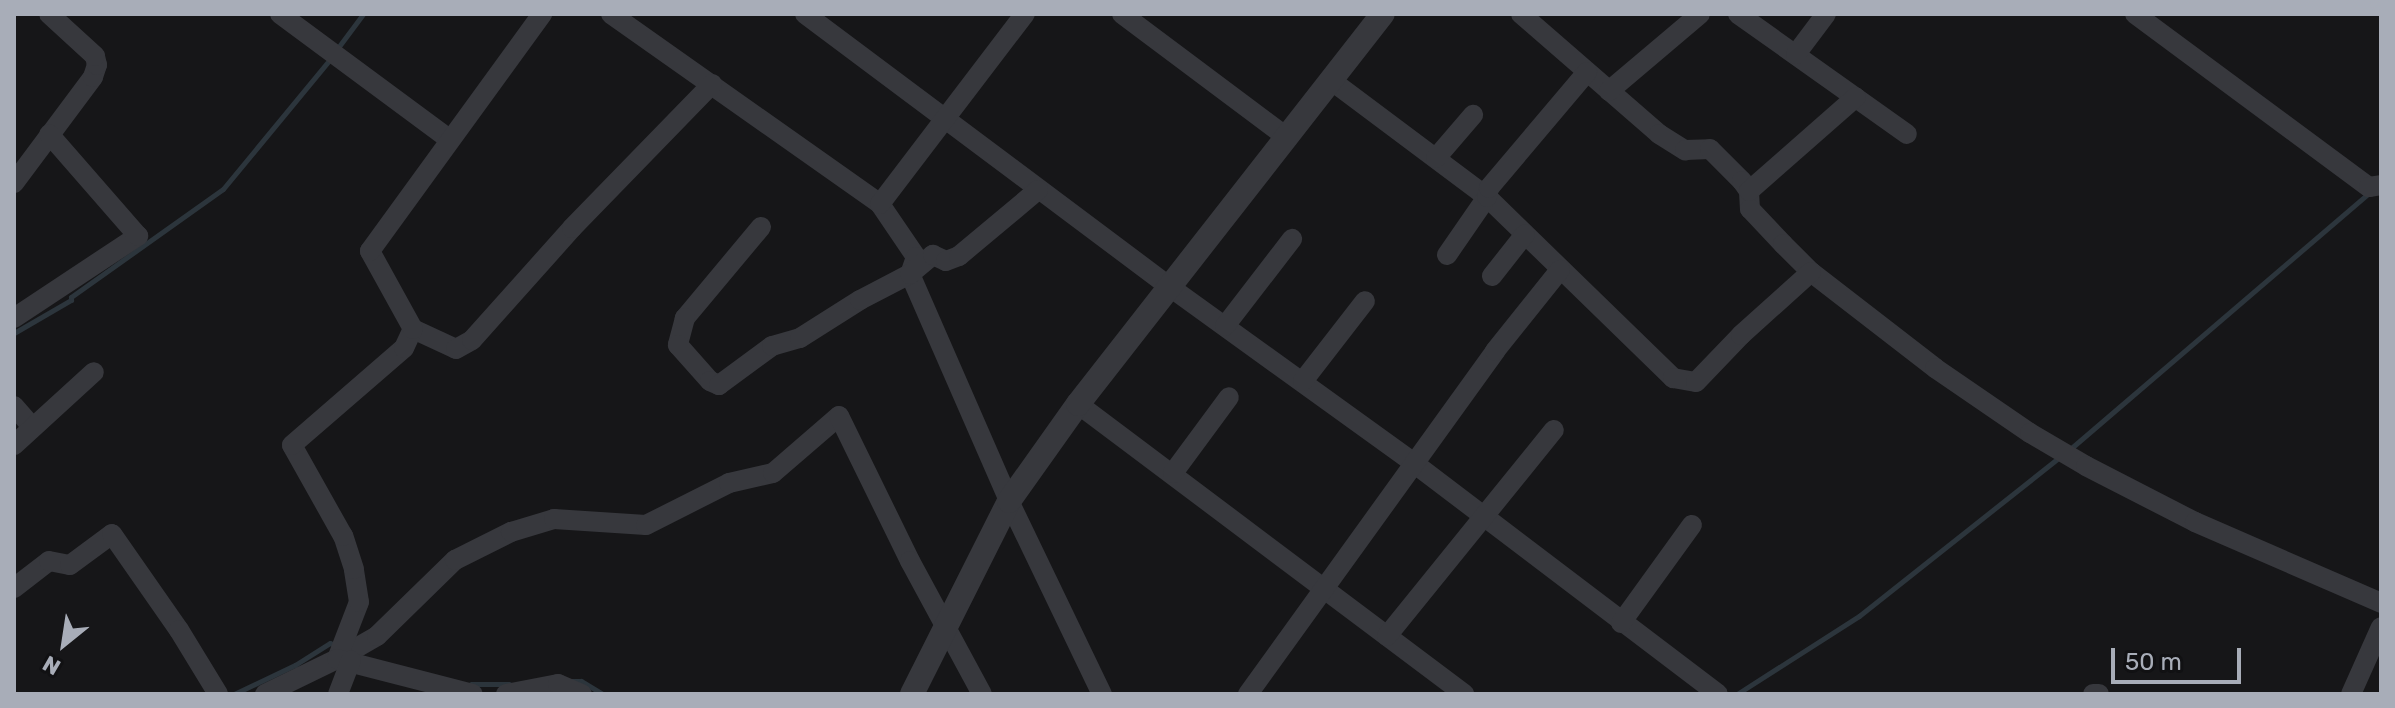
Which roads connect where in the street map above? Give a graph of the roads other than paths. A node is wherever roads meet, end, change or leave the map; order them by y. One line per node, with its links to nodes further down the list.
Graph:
1 (49, 14): 22 (street)
2 (280, 14): 25 (street)
3 (542, 14): 25 (street)
4 (611, 14): 17 (street)
5 (805, 14): 21 (street)
6 (1025, 14): 21 (street)
7 (1122, 14): 24 (street)
8 (1383, 14): 16 (street)
9 (1521, 14): 15 (street)
10 (1700, 14): 18 (street)
11 (1738, 14): 14 (street)
12 (1826, 14): 14 (street)
13 (2135, 14): 28 (street)
14 (1796, 54): 19 (street)
15 (1587, 72): 18 (street); 31 (street)
16 (1332, 81): 24 (street); 26 (street)
17 (712, 84): 32 (street); 45 (street)
18 (1609, 91): 30 (street)
19 (1856, 97): 23 (street); 30 (street)
20 (1473, 115): 26 (street)
21 (946, 118): 29 (street); 32 (street)
22 (49, 134): 27 (street); 43 (street)
23 (1907, 134)
24 (1288, 138): 41 (street)
25 (449, 139): 45 (street)
26 (1436, 158): 31 (street)
27 (14, 183)
28 (2381, 185)
29 (1038, 190): 39 (street); 41 (street)
30 (1749, 191): 38 (street)
31 (1487, 197): 34 (street); 36 (street)
32 (880, 204): 39 (street)
33 (761, 227): 39 (street)
34 (1525, 234): 37 (street); 40 (street)
35 (1292, 239): 44 (street)
36 (1447, 255)
37 (1560, 270): 38 (street); 54 (street)
38 (1811, 272): 61 (street)
39 (910, 274): 56 (street)
40 (1492, 276)
41 (1170, 287): 44 (street); 49 (street)
42 (1365, 301): 47 (street)
43 (14, 318)
44 (1225, 326): 47 (street)
45 (413, 329): 66 (street)
46 (94, 372): 51 (street)
47 (1303, 381): 54 (street)
48 (1229, 397): 55 (street)
49 (1078, 404): 55 (street); 56 (street)
50 (14, 406): 51 (street)
51 (32, 427): 53 (street)
52 (1554, 430): 57 (street)
53 (14, 445)
54 (1415, 464): 57 (street); 60 (street)
55 (1173, 473): 60 (street)
56 (1009, 501): 63 (street); 75 (street)
57 (1481, 516): 62 (street); 65 (street)
58 (1692, 525): 62 (street)
59 (14, 588): 67 (street)
60 (1326, 588): 65 (street); 76 (street)
61 (2381, 603)
62 (1621, 623): 78 (street)
63 (946, 626): 66 (street); 73 (street); 74 (street)
64 (2381, 627): 81 (street)
65 (1387, 636): 77 (street)
66 (344, 659): 68 (street); 69 (street); 70 (street)
67 (218, 694)
68 (265, 694)
69 (338, 694)
70 (473, 694)
71 (506, 694): 72 (street)
72 (582, 694)
73 (912, 694)
74 (982, 694)
75 (1102, 694)
76 (1248, 694)
77 (1464, 694)
78 (1718, 694)
79 (2093, 694): 80 (street)
80 (2099, 694)
81 (2351, 694)

